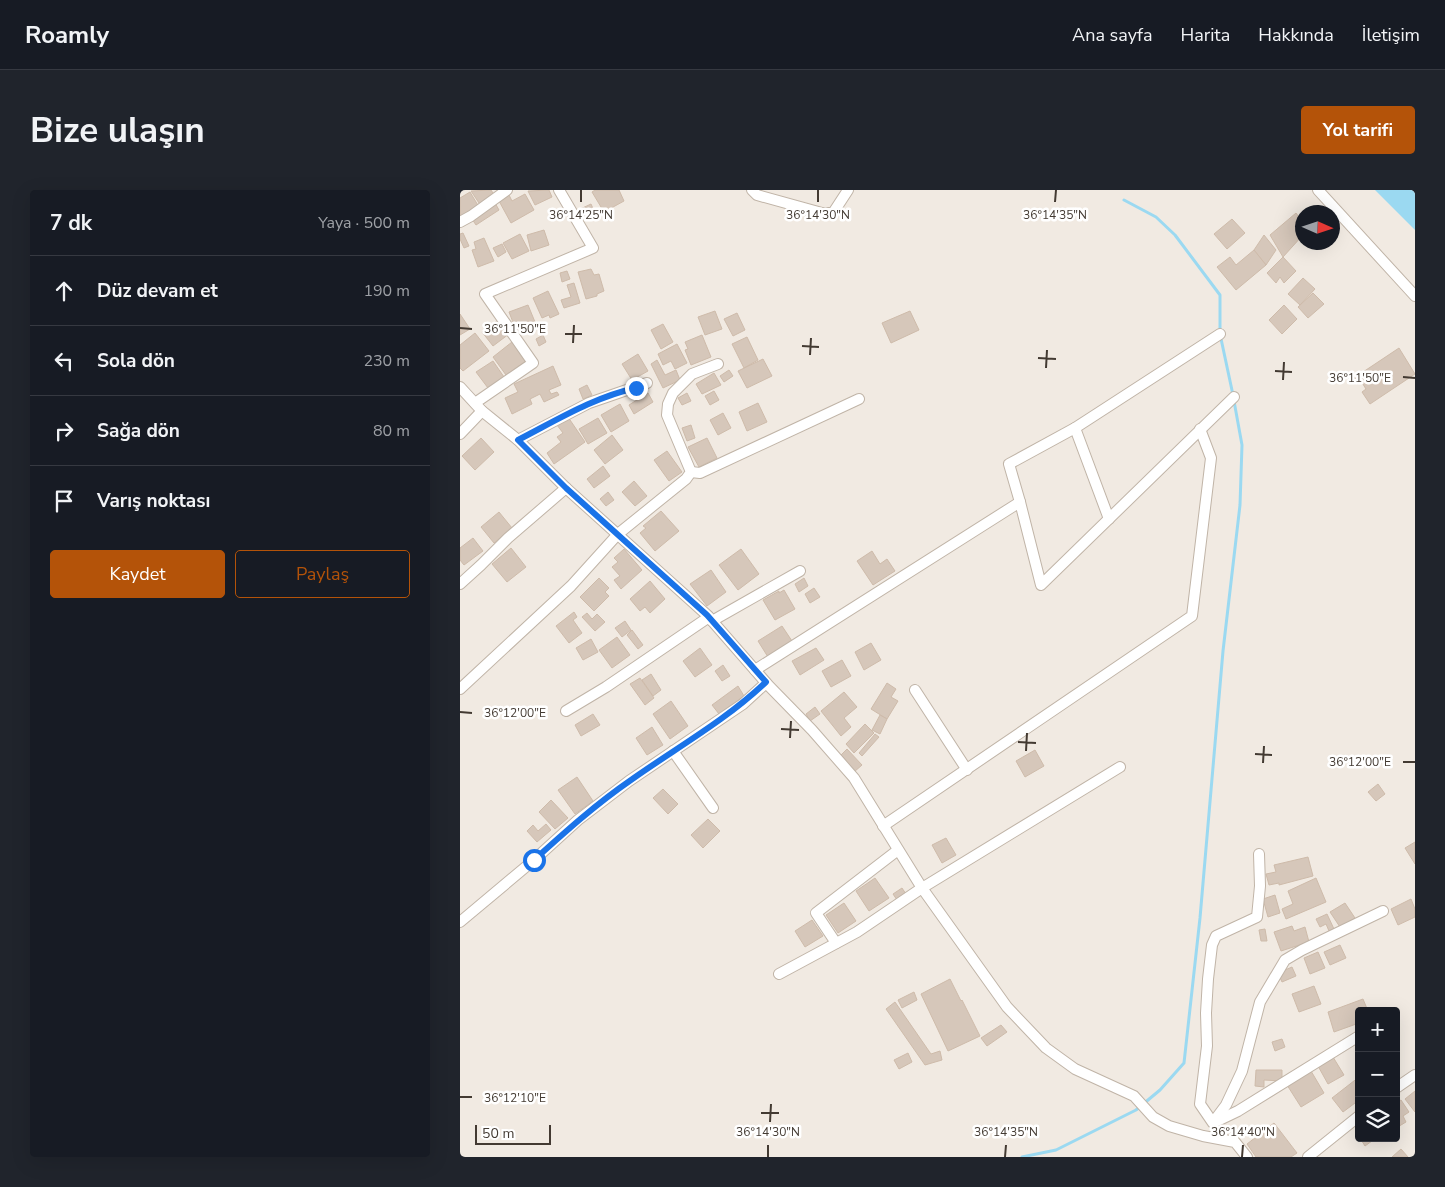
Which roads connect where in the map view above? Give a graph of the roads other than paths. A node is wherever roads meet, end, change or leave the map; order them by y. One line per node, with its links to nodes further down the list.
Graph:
1 (507, 190): 6 (street)
2 (559, 190): 14 (street)
3 (752, 190): 4 (street)
4 (848, 190)
5 (1318, 190): 7 (street)
6 (460, 222)
7 (1415, 296)
8 (1220, 334): 15 (street)
9 (718, 364): 19 (street)
10 (647, 383): 18 (street)
11 (460, 387): 14 (street)
12 (1234, 397): 16 (street)
13 (859, 399): 19 (street)
14 (479, 407): 17 (street); 18 (street)
15 (1075, 428): 21 (street); 22 (street)
16 (1200, 429): 22 (street); 34 (street)
17 (460, 434)
18 (518, 440): 20 (street)
19 (690, 472): 23 (street)
20 (566, 488): 23 (street); 25 (street)
21 (1020, 502): 22 (street); 27 (street)
22 (1109, 519)
23 (618, 534): 26 (street); 29 (street)
24 (800, 571): 26 (street)
25 (460, 584)
26 (710, 619): 27 (street); 31 (street)
27 (755, 670): 28 (street)
28 (766, 682): 32 (street); 36 (street)
29 (460, 689)
30 (915, 690): 34 (street)
31 (566, 711)
32 (673, 751): 35 (street); 41 (street)
33 (1120, 767): 39 (street)
34 (967, 770): 36 (street)
35 (713, 808)
36 (883, 826): 37 (street)
37 (898, 850): 39 (street); 42 (street)
38 (1259, 854): 48 (street)
39 (922, 888): 42 (street); 49 (street)
40 (1383, 911): 48 (street)
41 (460, 922)
42 (836, 943): 43 (street)
43 (779, 974)
44 (1355, 1038): 48 (street)
45 (1415, 1074): 46 (street)
46 (1400, 1085)
47 (1355, 1119): 51 (street)
48 (1213, 1123): 49 (street)
49 (1204, 1136): 50 (street)
50 (1247, 1157)
51 (1308, 1157)

